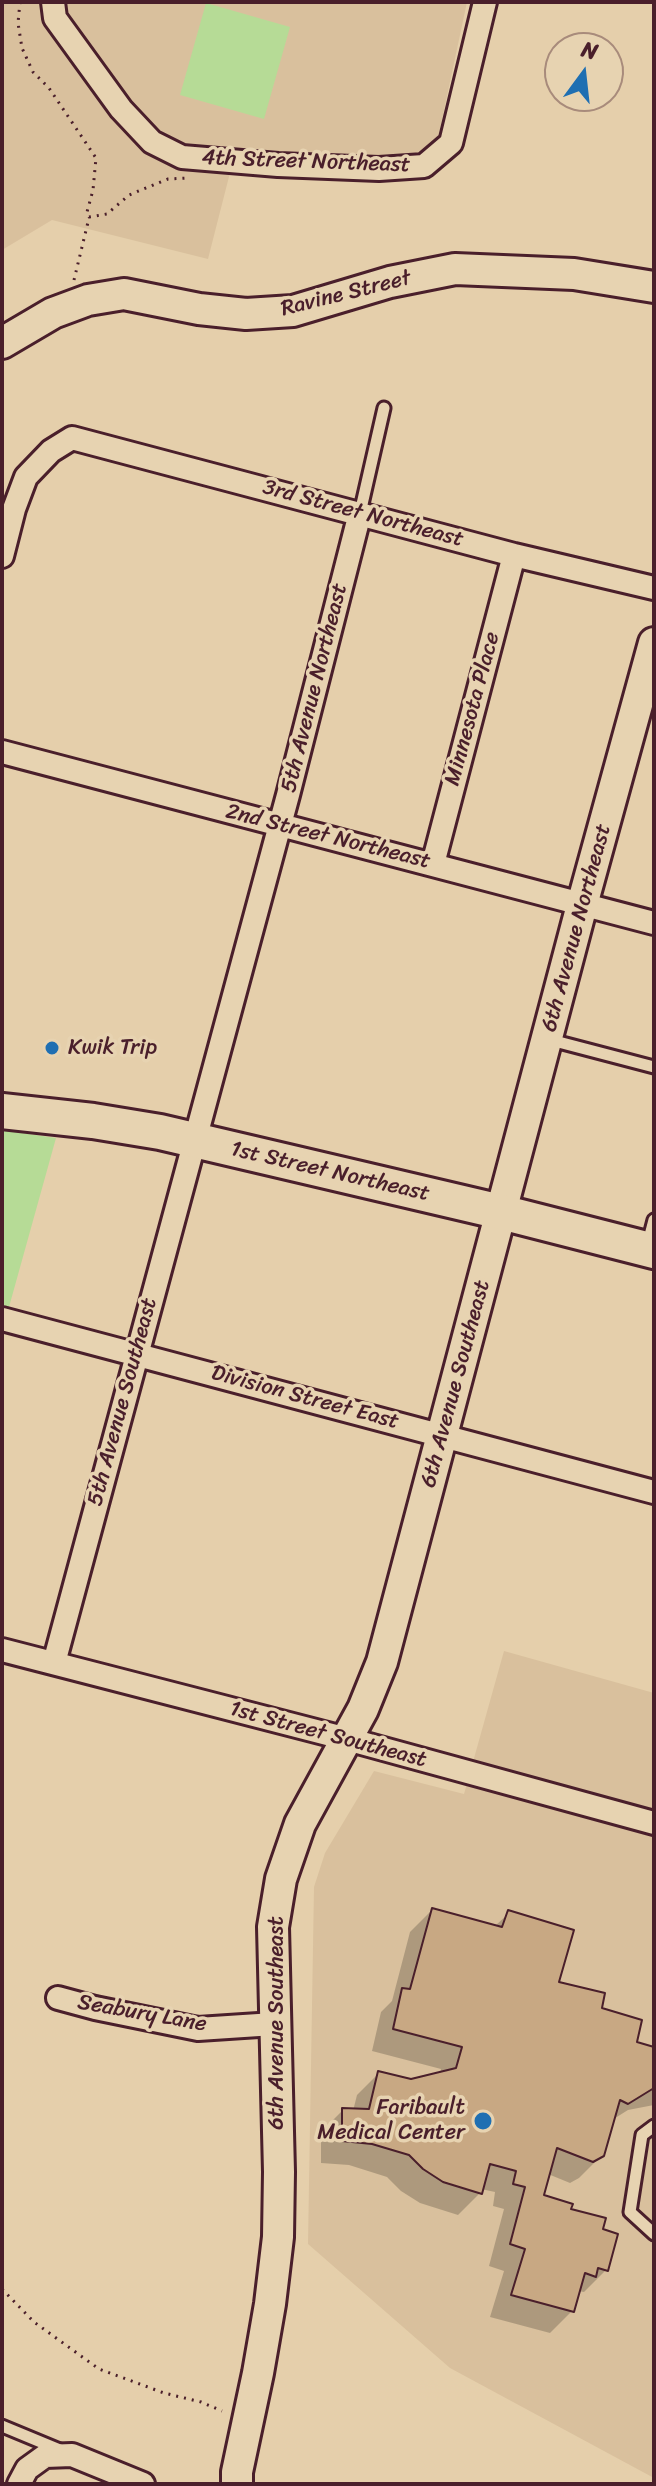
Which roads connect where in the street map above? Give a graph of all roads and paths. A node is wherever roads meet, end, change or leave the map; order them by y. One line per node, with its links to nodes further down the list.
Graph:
1 (20, 2): 5 (path)
2 (53, 2): 3 (street, 4th Street Northeast)
3 (485, 2)
4 (194, 178): 5 (path)
5 (89, 217): 7 (path)
6 (654, 287): 8 (street, Ravine Street)
7 (72, 288)
8 (2, 343)
9 (384, 408): 10 (lane)
10 (360, 513): 11 (street, 3rd Street Northeast); 12 (street, 3rd Street Northeast); 16 (street, 5th Avenue Northeast)
11 (514, 555): 13 (street, 3rd Street Northeast); 17 (street, Minnesota Place)
12 (2, 556)
13 (654, 588)
14 (654, 643): 18 (street, 6th Avenue Northeast)
15 (2, 752): 16 (street, 2nd Street Northeast)
16 (280, 825): 17 (street, 2nd Street Northeast); 23 (street, 5th Avenue Northeast)
17 (433, 864): 18 (street, 2nd Street Northeast)
18 (582, 905): 19 (street, 2nd Street Northeast); 20 (street, 6th Avenue Northeast)
19 (654, 923)
20 (547, 1039): 21 (lane); 24 (street, 6th Avenue Northeast)
21 (654, 1067)
22 (2, 1111): 23 (main road, 1st Street Northeast)
23 (195, 1140): 24 (main road, 1st Street Northeast); 27 (street, 5th Avenue Southeast)
24 (501, 1212): 25 (main road, 1st Street Northeast); 28 (street, 6th Avenue Southeast)
25 (651, 1240)
26 (2, 1319): 27 (street, Division Street East)
27 (136, 1353): 28 (street, Division Street East); 31 (street, 5th Avenue Southeast)
28 (444, 1434): 29 (street, Division Street East); 32 (street, 6th Avenue Southeast)
29 (654, 1492)
30 (2, 1650): 31 (street, 1st Street Southeast)
31 (54, 1663): 32 (street, 1st Street Southeast)
32 (347, 1739): 33 (street, 1st Street Southeast); 35 (street, 6th Avenue Southeast)
33 (654, 1823)
34 (58, 1998): 35 (street, Seabury Lane)
35 (274, 2024): 45 (street, 6th Avenue Southeast)
36 (654, 2126): 37 (lane)
37 (654, 2234)
38 (2, 2289): 39 (path)
39 (222, 2411)
40 (2, 2426): 41 (lane)
41 (72, 2455): 42 (street); 43 (street)
42 (116, 2478): 44 (street)
43 (19, 2484)
44 (143, 2484)
45 (237, 2484)

